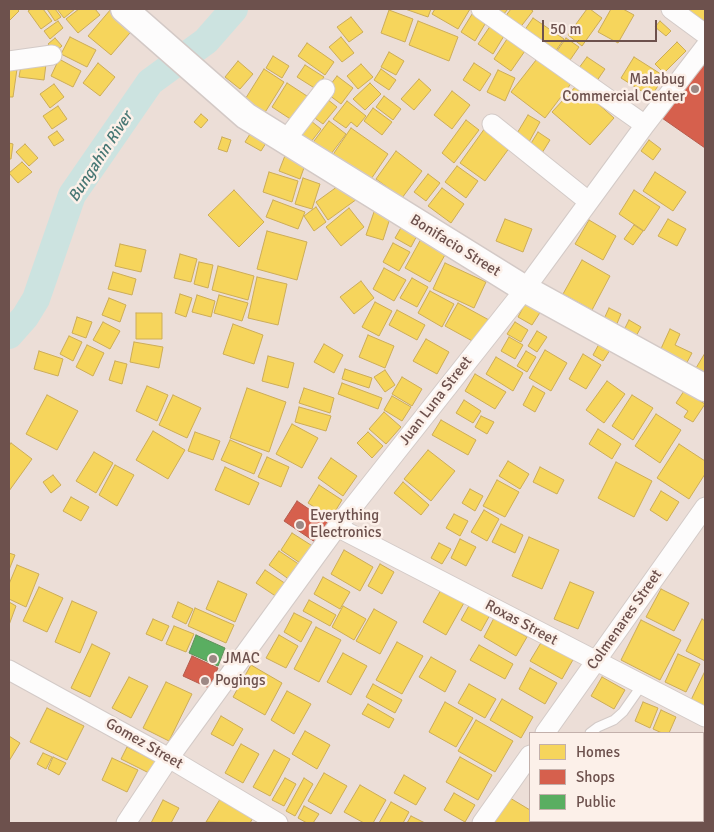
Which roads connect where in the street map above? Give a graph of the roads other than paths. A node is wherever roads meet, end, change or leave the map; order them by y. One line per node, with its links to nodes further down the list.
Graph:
1 (124, 9): 11 (street, Bonifacio Street)
2 (481, 9): 10 (street)
3 (671, 9): 4 (street)
4 (705, 34)
5 (705, 47): 10 (street, Juan Luna Street)
6 (52, 55): 7 (street)
7 (9, 61)
8 (325, 89): 11 (street)
9 (492, 124): 12 (street)
10 (645, 125): 12 (street, Juan Luna Street)
11 (285, 141): 13 (street, Bonifacio Street)
12 (588, 201): 13 (street, Juan Luna Street)
13 (525, 288): 14 (street, Bonifacio Street); 16 (street, Juan Luna Street)
14 (705, 388)
15 (705, 508): 17 (street, Colmenares Street)
16 (337, 527): 17 (street, Roxas Street); 24 (street, Juan Luna Street)
17 (595, 661): 19 (street, Roxas Street); 21 (street, Colmenares Street)
18 (9, 670): 24 (street, Gomez Street)
19 (642, 685): 20 (street, Roxas Street); 22 (lane)
20 (705, 717)
21 (546, 732)
22 (591, 732)
23 (529, 756): 27 (street)
24 (169, 758): 25 (street, Juan Luna Street); 26 (street, Gomez Street)
25 (126, 823)
26 (278, 823)
27 (482, 823)

